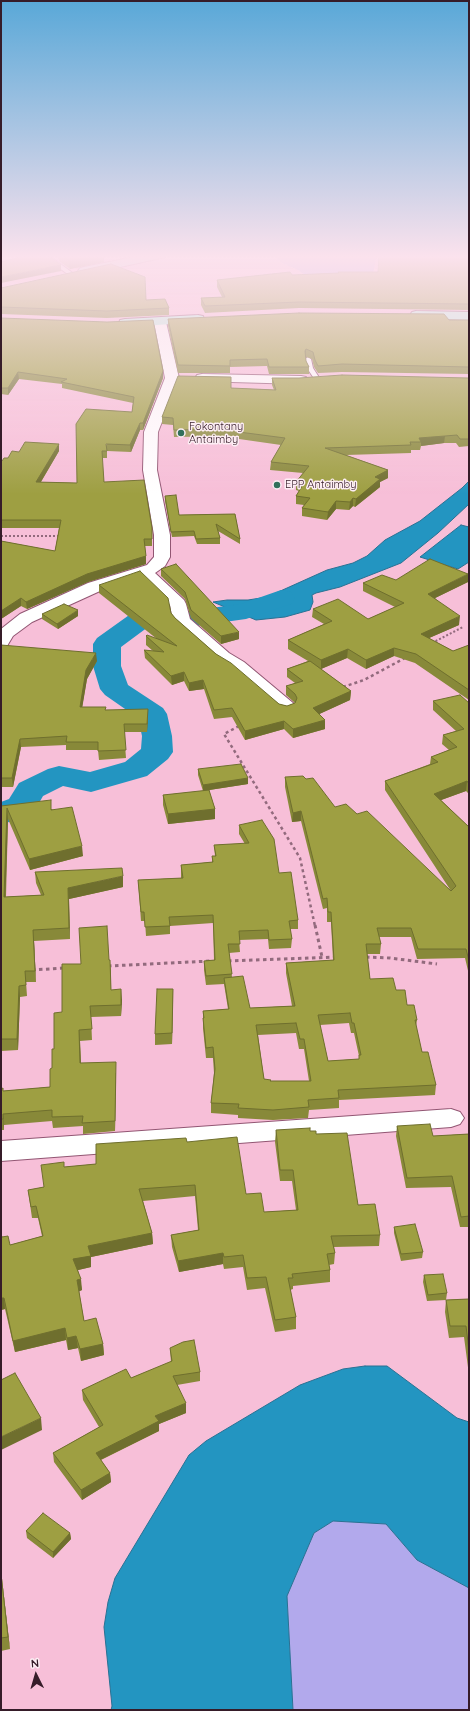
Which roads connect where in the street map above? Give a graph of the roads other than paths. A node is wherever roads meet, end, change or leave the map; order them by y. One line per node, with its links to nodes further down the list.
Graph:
1 (162, 335): 3 (street)
2 (308, 359): 4 (lane)
3 (172, 378): 4 (street); 5 (street)
4 (323, 378)
5 (144, 571): 6 (street); 7 (street)
6 (1, 642)
7 (286, 707)
8 (451, 1118): 9 (street)
9 (1, 1151)

